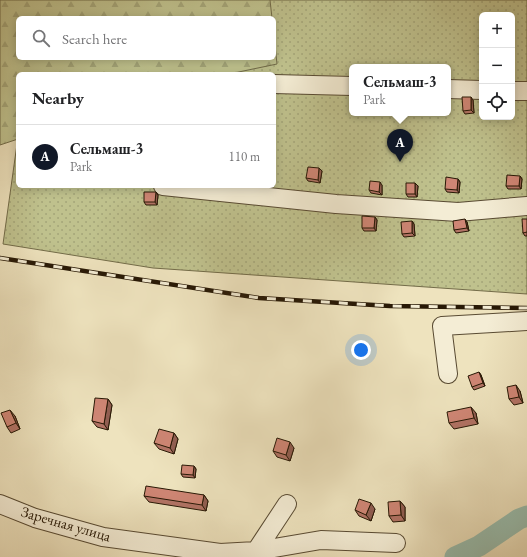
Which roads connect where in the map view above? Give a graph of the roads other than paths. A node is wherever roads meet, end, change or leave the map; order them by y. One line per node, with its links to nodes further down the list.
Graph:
1 (276, 84): 2 (street)
2 (349, 86)
3 (451, 89): 4 (street)
4 (479, 90)
5 (515, 91): 6 (street)
6 (527, 91)
7 (182, 188): 8 (street)
8 (527, 206)
9 (527, 320): 10 (street)
10 (448, 374)
11 (0, 504): 15 (street, Заречная улица)
12 (287, 504): 14 (street)
13 (396, 543): 14 (street, Заречная улица)
14 (256, 551): 15 (street, Заречная улица)
15 (220, 555)

